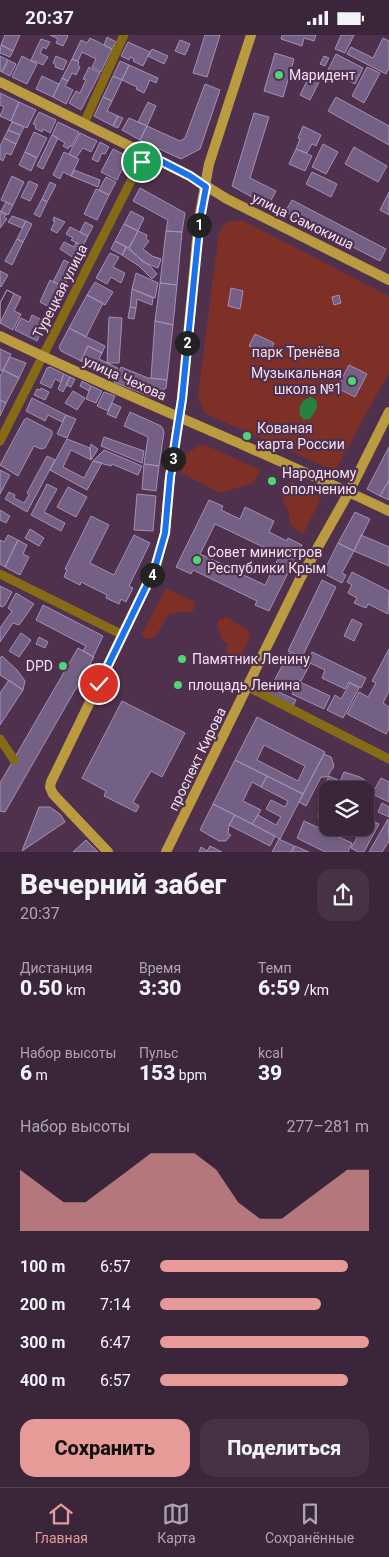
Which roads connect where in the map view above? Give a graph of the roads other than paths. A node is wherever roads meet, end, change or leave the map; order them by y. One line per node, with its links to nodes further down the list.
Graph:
1 (124, 35): 4 (street)
2 (251, 35): 6 (main road)
3 (0, 83): 4 (main road, улица Самокиша)
4 (84, 123): 5 (main road, улица Самокиша)
5 (145, 153): 6 (main road, улица Самокиша); 9 (street, Турецкая улица)
6 (206, 187): 7 (main road, улица Самокиша); 11 (main road)
7 (389, 280)
8 (0, 336): 9 (main road, улица Чехова)
9 (42, 356): 11 (main road, улица Чехова); 12 (street, Турецкая улица)
10 (389, 412): 13 (main road, проспект Кирова)
11 (179, 418): 13 (main road, улица Чехова); 16 (main road)
12 (0, 441)
13 (349, 492): 14 (main road, улица Чехова); 17 (main road, проспект Кирова)
14 (389, 511)
15 (0, 574): 16 (street)
16 (123, 635): 21 (main road)
17 (248, 687): 19 (street); 22 (main road, проспект Кирова)
18 (0, 739): 20 (street)
19 (389, 759)
20 (14, 760)
21 (108, 852)
22 (166, 852)

